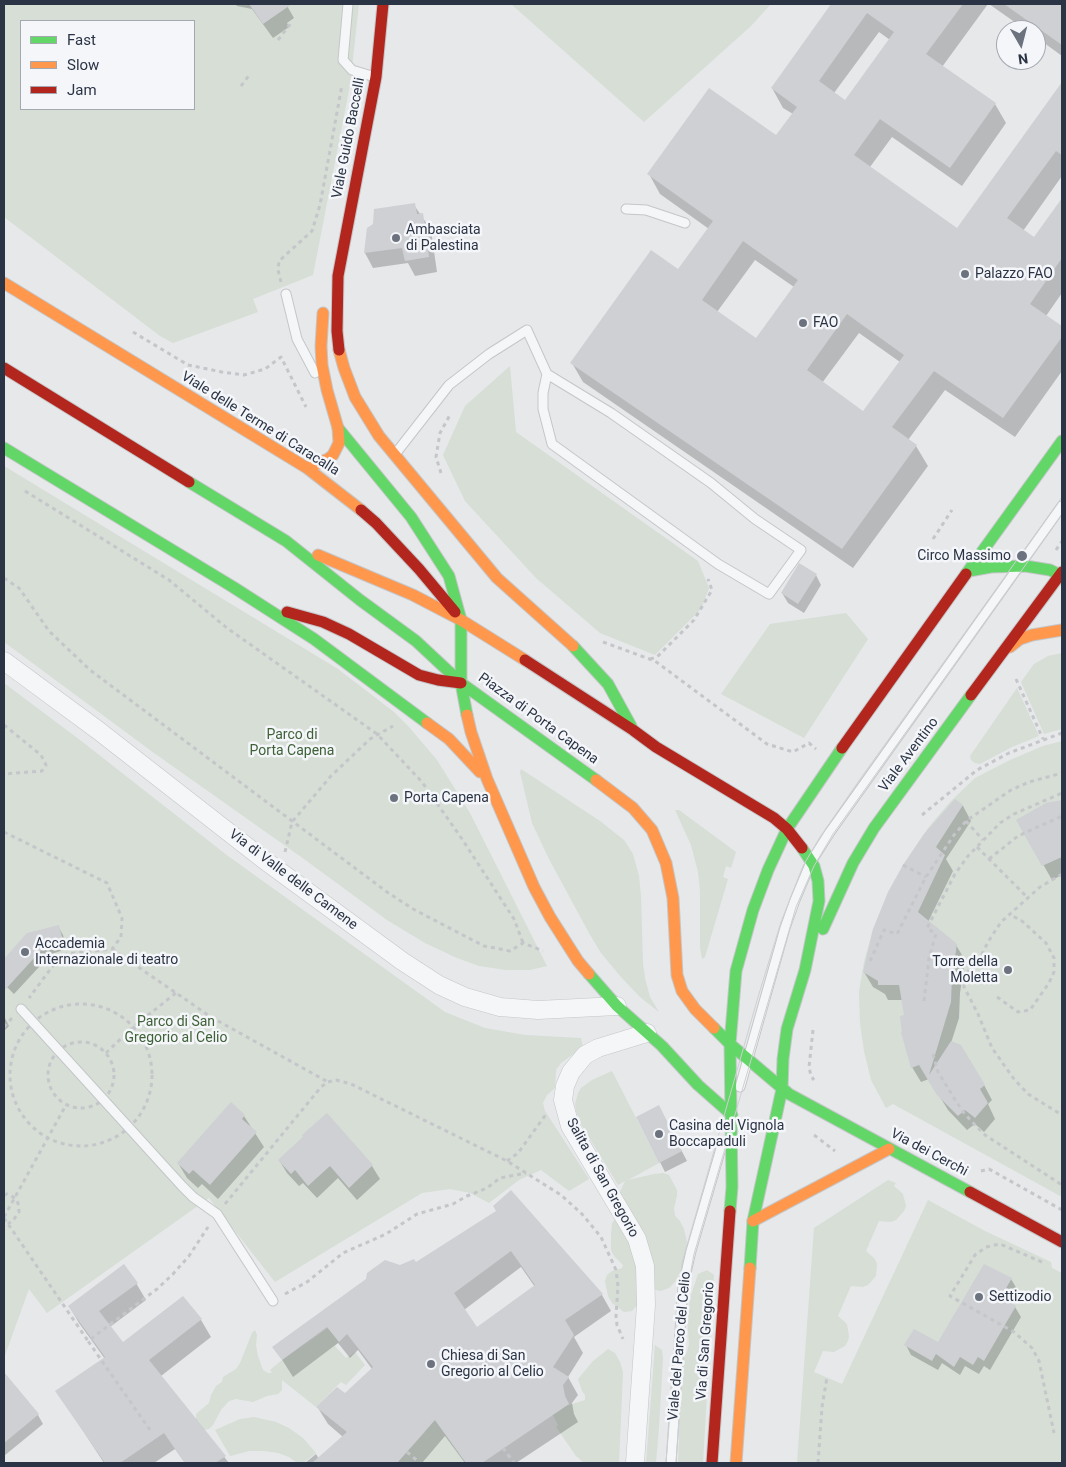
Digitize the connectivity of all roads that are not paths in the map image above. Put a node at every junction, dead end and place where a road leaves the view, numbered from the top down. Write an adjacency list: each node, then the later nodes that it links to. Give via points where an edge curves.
1 (348, 4): 3 (lane, via 343,60 352,70)
2 (383, 4): 3 (main road, Viale Guido Baccelli)
3 (376, 77): 6 (main road, Viale Guido Baccelli)
4 (626, 209): 5 (lane, via 646,210)
5 (685, 223)
6 (338, 276): 11 (main road, via 322,318 321,346); 15 (main road, via 337,331 344,368 355,397)
7 (4, 283): 16 (main road, Viale delle Terme di Caracalla)
8 (286, 294): 11 (lane, via 297,339 307,361)
9 (4, 368): 18 (main road)
10 (546, 374): 10 (lane, via 611,413 801,550 770,594 718,564 552,444 543,409); 15 (lane, via 527,330 449,385)
11 (327, 390): 12 (main road)
12 (338, 428): 16 (main road, via 339,443 333,455); 23 (main road, via 408,512 441,560 454,589)
13 (1062, 441): 20 (main road)
14 (4, 448): 22 (main road)
15 (394, 455): 28 (main road, via 497,578 577,650 608,684)
16 (307, 468): 23 (main road, Viale delle Terme di Caracalla, via 376,523)
17 (1062, 506): 19 (lane, Viale Aventino)
18 (286, 541): 23 (main road, via 413,595); 27 (main road, via 416,641)
19 (1020, 566): 20 (main road); 21 (main road); 31 (lane, Viale Aventino, via 835,824)
20 (969, 571): 30 (main road)
21 (1062, 574): 25 (main road, Viale Aventino)
22 (233, 587): 27 (main road, via 279,610 323,622 349,634 420,675); 29 (main road, via 314,639 449,739)
23 (461, 620): 27 (main road); 28 (main road)
24 (1062, 630): 25 (main road, via 1025,637)
25 (1008, 648): 32 (main road, Viale Aventino, via 870,834)
26 (4, 661): 33 (street, Via di Valle delle Camene, via 271,864 439,985 500,1007 545,1010)
27 (461, 683): 29 (main road, Piazza di Porta Capena, via 471,732); 36 (main road, Piazza di Porta Capena, via 617,796 652,830 666,863 671,887 679,984 690,1003)
28 (633, 730): 30 (main road)
29 (487, 779): 33 (main road, Piazza di Porta Capena, via 554,926 584,969)
30 (787, 829): 31 (main road); 36 (main road, via 768,870 743,946 734,985)
31 (812, 862): 32 (main road, via 818,881 819,901); 37 (lane, via 785,928)
32 (805, 970): 38 (main road, via 787,1028)
33 (617, 1006): 35 (main road, Piazza di Porta Capena)
34 (21, 1009): 43 (lane, via 182,1186 217,1214)
35 (647, 1034): 39 (main road, Piazza di Porta Capena); 44 (street, Salita di San Gregorio, via 585,1055 571,1072 563,1100 570,1126 630,1227 641,1253 646,1283)
36 (730, 1044): 37 (main road, Piazza di Porta Capena); 39 (main road)
37 (747, 1059): 38 (main road, Piazza di Porta Capena); 39 (lane)
38 (782, 1089): 40 (main road, Via dei Cerchi); 41 (main road)
39 (732, 1115): 45 (lane, Viale del Parco del Celio, via 683,1286); 46 (main road, Via di San Gregorio, via 733,1168)
40 (889, 1149): 41 (main road); 42 (main road, Via dei Cerchi)
41 (754, 1221): 47 (main road)
42 (1062, 1242)
43 (273, 1300)
44 (635, 1463)
45 (671, 1463)
46 (712, 1463)
47 (736, 1463)

